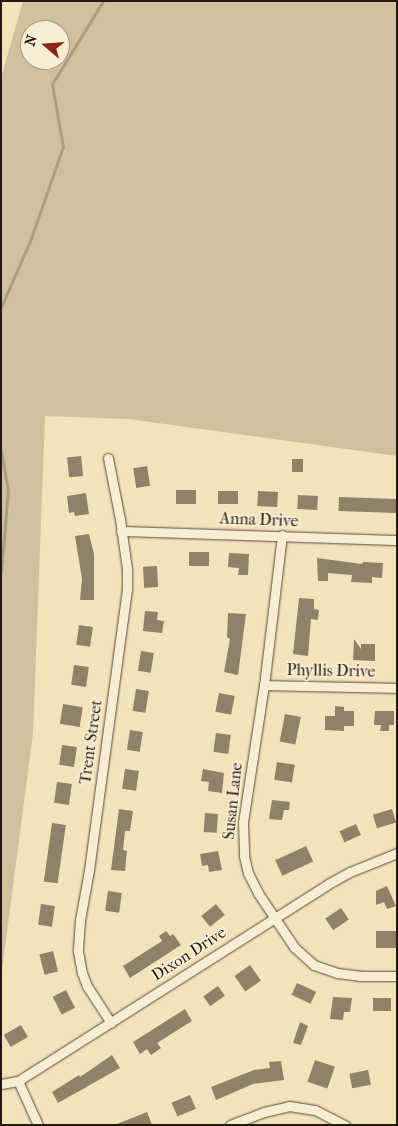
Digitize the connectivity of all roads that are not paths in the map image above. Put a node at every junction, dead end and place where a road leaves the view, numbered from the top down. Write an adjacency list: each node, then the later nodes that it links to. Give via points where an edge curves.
1 (108, 458): 2 (street, Trent Street)
2 (121, 531): 3 (street, Anna Drive); 10 (street, Trent Street, via 127,589 78,951 87,986)
3 (282, 535): 4 (street, Anna Drive); 5 (street, Susan Lane)
4 (397, 540)
5 (264, 685): 6 (street, Phyllis Drive); 8 (street, Susan Lane, via 250,768 243,839 248,873)
6 (397, 688)
7 (397, 854): 8 (street, Dixon Drive, via 350,872)
8 (273, 916): 9 (street, Susan Lane, via 294,947 314,965 337,973); 10 (street, Dixon Drive)
9 (397, 976)
10 (111, 1023): 11 (street, Dixon Drive)
11 (18, 1081): 12 (street, Dixon Drive); 13 (street)
12 (1, 1084)
13 (38, 1125)
14 (230, 1125): 15 (street, via 288,1106 315,1110)
15 (345, 1125)

